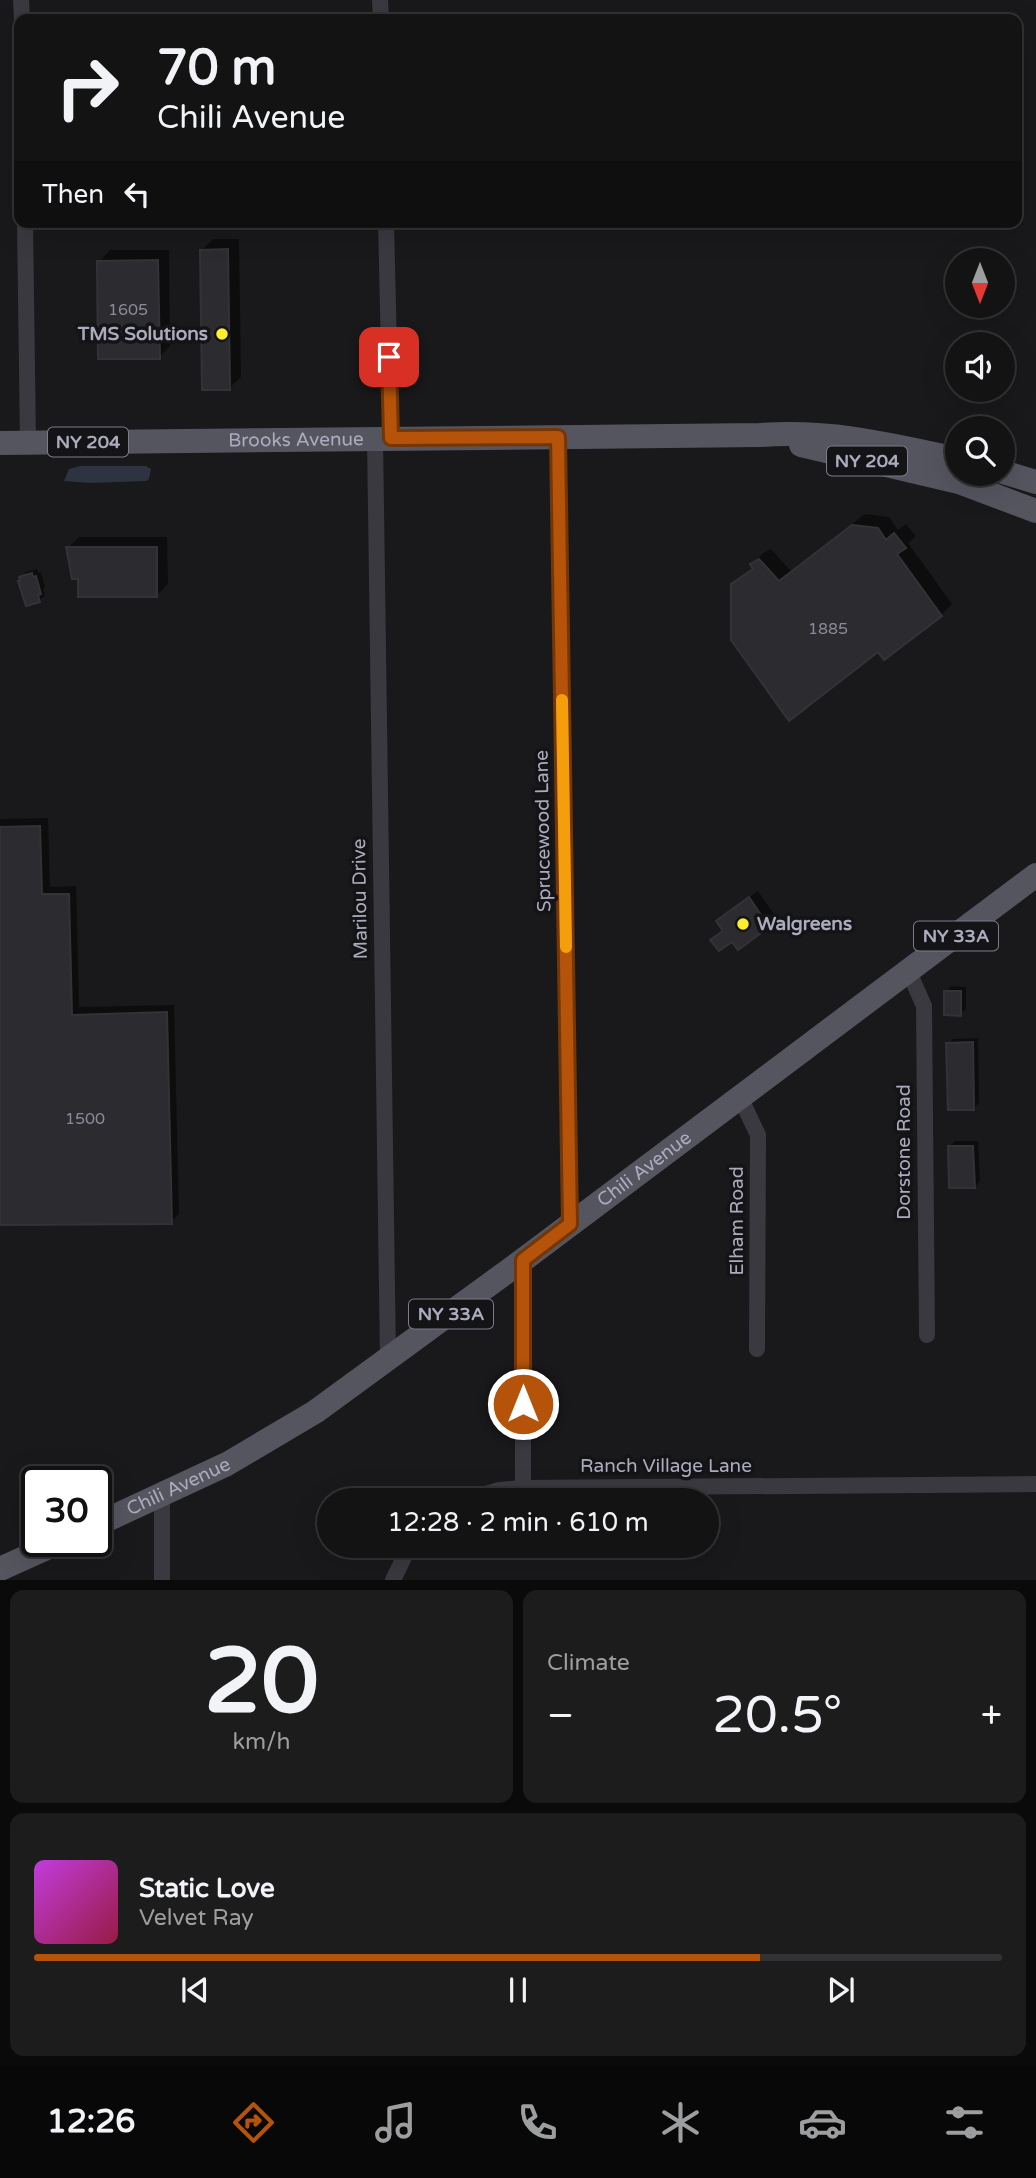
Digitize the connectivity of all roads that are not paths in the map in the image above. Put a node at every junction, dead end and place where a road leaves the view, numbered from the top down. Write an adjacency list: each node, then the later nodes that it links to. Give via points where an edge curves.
1 (25, 228): 7 (street)
2 (386, 228): 5 (street, Marilou Drive)
3 (760, 435): 4 (main road, Brooks Avenue / NY 204); 8 (main road, Brooks Avenue / NY 204, via 798,432 865,439); 11 (main road, Brooks Avenue / NY 204, via 959,482)
4 (558, 437): 5 (main road, Brooks Avenue / NY 204); 15 (street, Sprucewood Lane)
5 (383, 438): 7 (main road, Brooks Avenue / NY 204); 19 (street, Marilou Drive)
6 (0, 443): 7 (main road, Brooks Avenue / NY 204)
7 (28, 443)
8 (945, 456)
9 (1015, 476): 10 (main road)
10 (1036, 482)
11 (1036, 511)
12 (1036, 875): 13 (main road, Chili Avenue / NY 33A)
13 (909, 972): 14 (main road, Chili Avenue / NY 33A); 17 (street, Dorstone Road, via 924,1006)
14 (740, 1097): 15 (main road, Chili Avenue / NY 33A); 18 (street, Elham Road, via 758,1135)
15 (570, 1224): 16 (main road, Chili Avenue / NY 33A)
16 (523, 1260): 19 (main road, Chili Avenue / NY 33A); 21 (street)
17 (927, 1335)
18 (757, 1349)
19 (388, 1360): 22 (main road, Chili Avenue / NY 33A, via 268,1441)
20 (1036, 1484): 21 (street, Ranch Village Lane)
21 (523, 1488)
22 (162, 1494): 23 (main road, Chili Avenue / NY 33A); 27 (street)
23 (112, 1517)
24 (27, 1557): 26 (main road)
25 (404, 1558): 28 (street)
26 (0, 1569)
27 (162, 1580)
28 (393, 1580)

